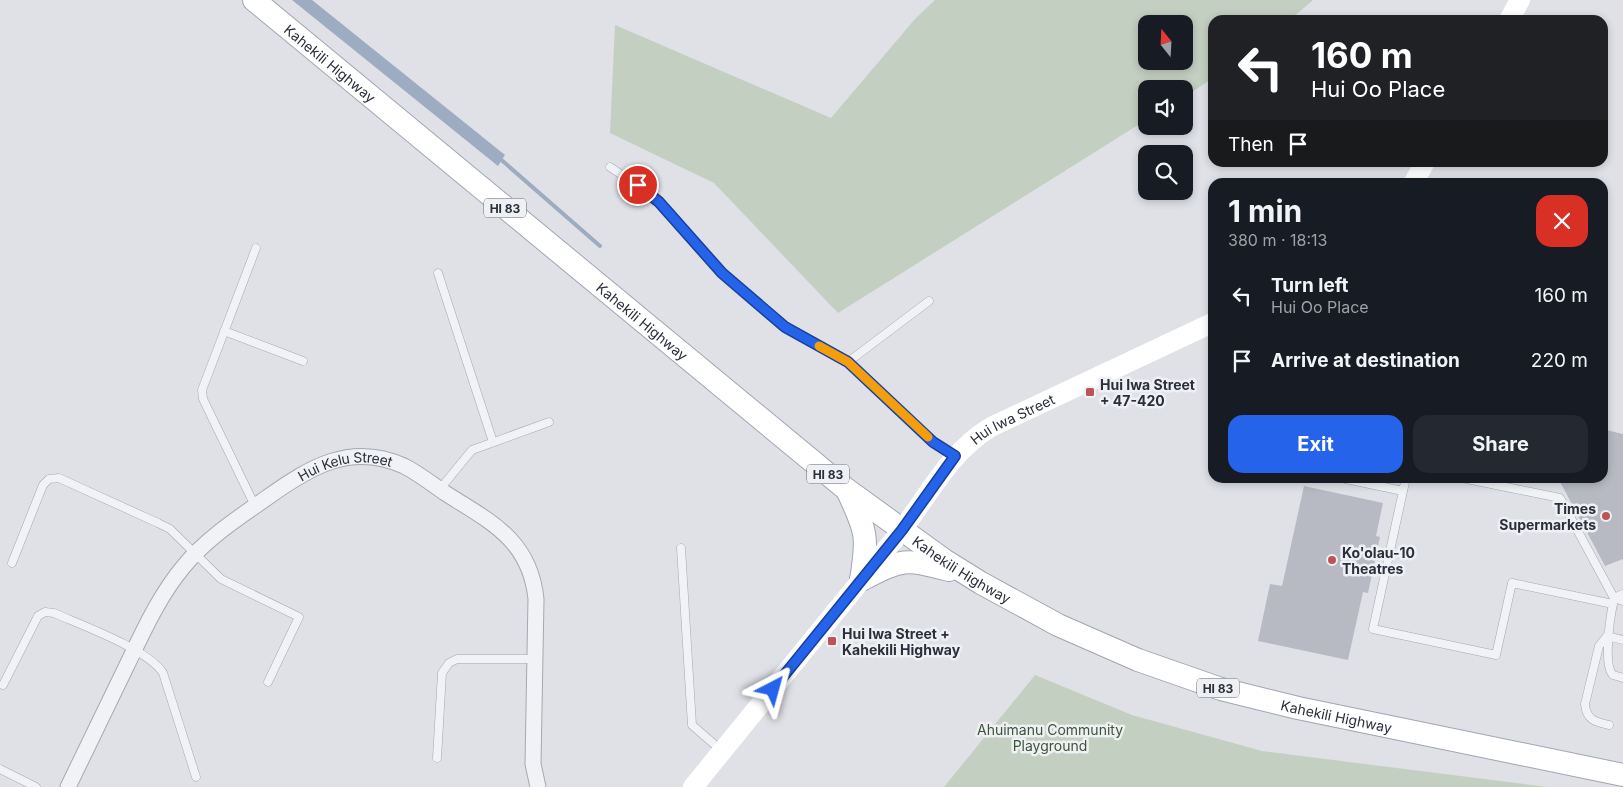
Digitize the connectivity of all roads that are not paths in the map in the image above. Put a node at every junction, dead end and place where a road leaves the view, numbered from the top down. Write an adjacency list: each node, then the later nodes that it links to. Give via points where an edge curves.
1 (254, 0): 20 (main road, Kahekili Highway / HI 83)
2 (1520, 0): 3 (street)
3 (1512, 15)
4 (610, 167): 13 (lane, via 649,193 722,273 785,327)
5 (1422, 167): 6 (street)
6 (1416, 178)
7 (256, 248): 11 (lane)
8 (438, 273): 15 (lane)
9 (930, 301): 13 (lane)
10 (1208, 325): 16 (street, Hui Iwa Street, via 991,427)
11 (224, 331): 12 (lane); 23 (lane, via 202,395)
12 (303, 362)
13 (848, 362): 16 (lane, via 933,442)
14 (549, 422): 15 (lane)
15 (493, 442): 21 (lane, via 469,452)
16 (955, 456): 24 (street, Hui Iwa Street)
17 (1365, 483): 22 (lane)
18 (1405, 483): 22 (lane)
19 (1486, 483): 31 (lane, via 1560,498)
20 (846, 489): 24 (main road, Kahekili Highway / HI 83); 29 (main road, via 865,530 867,542)
21 (440, 490): 23 (street, Hui Kelu Street, via 405,467 381,459 356,457 332,460 312,468); 36 (street, Hui Kelu Street, via 494,524 522,552 534,587)
22 (1403, 491): 31 (lane, via 1373,628 1496,655 1512,582)
23 (255, 506): 26 (street, Hui Kelu Street, via 217,533)
24 (902, 530): 28 (main road, Kahekili Highway / HI 83); 29 (street, Hui Iwa Street)
25 (681, 548): 41 (lane, via 692,725)
26 (195, 554): 27 (lane, via 164,526 56,477 43,485); 35 (street, Hui Kelu Street, via 160,599); 38 (lane, via 221,578 299,616)
27 (12, 563)
28 (967, 574): 29 (main road, via 906,561); 44 (main road, Kahekili Highway / HI 83, via 1019,605 1098,644 1221,689)
29 (861, 580): 41 (street, Hui Iwa Street)
30 (1623, 594): 31 (lane)
31 (1613, 601): 32 (lane); 33 (lane)
32 (1623, 601)
33 (1607, 636): 34 (lane); 37 (lane, via 1610,646 1608,669 1613,675); 40 (lane, via 1599,646 1585,704 1591,719)
34 (1623, 640)
35 (134, 650): 39 (lane, via 54,613 44,612 38,616); 45 (lane, via 152,660 163,673); 47 (street, Hui Kelu Street)
36 (535, 659): 42 (lane, via 457,659 446,666 442,673); 48 (street, Hui Kelu Street, via 533,764)
37 (1623, 678)
38 (268, 682)
39 (3, 685)
40 (1610, 725)
41 (722, 751): 49 (street, Hui Iwa Street)
42 (437, 758)
43 (0, 769): 46 (lane)
44 (1623, 775)
45 (196, 777)
46 (36, 787)
47 (68, 787)
48 (538, 787)
49 (693, 787)

